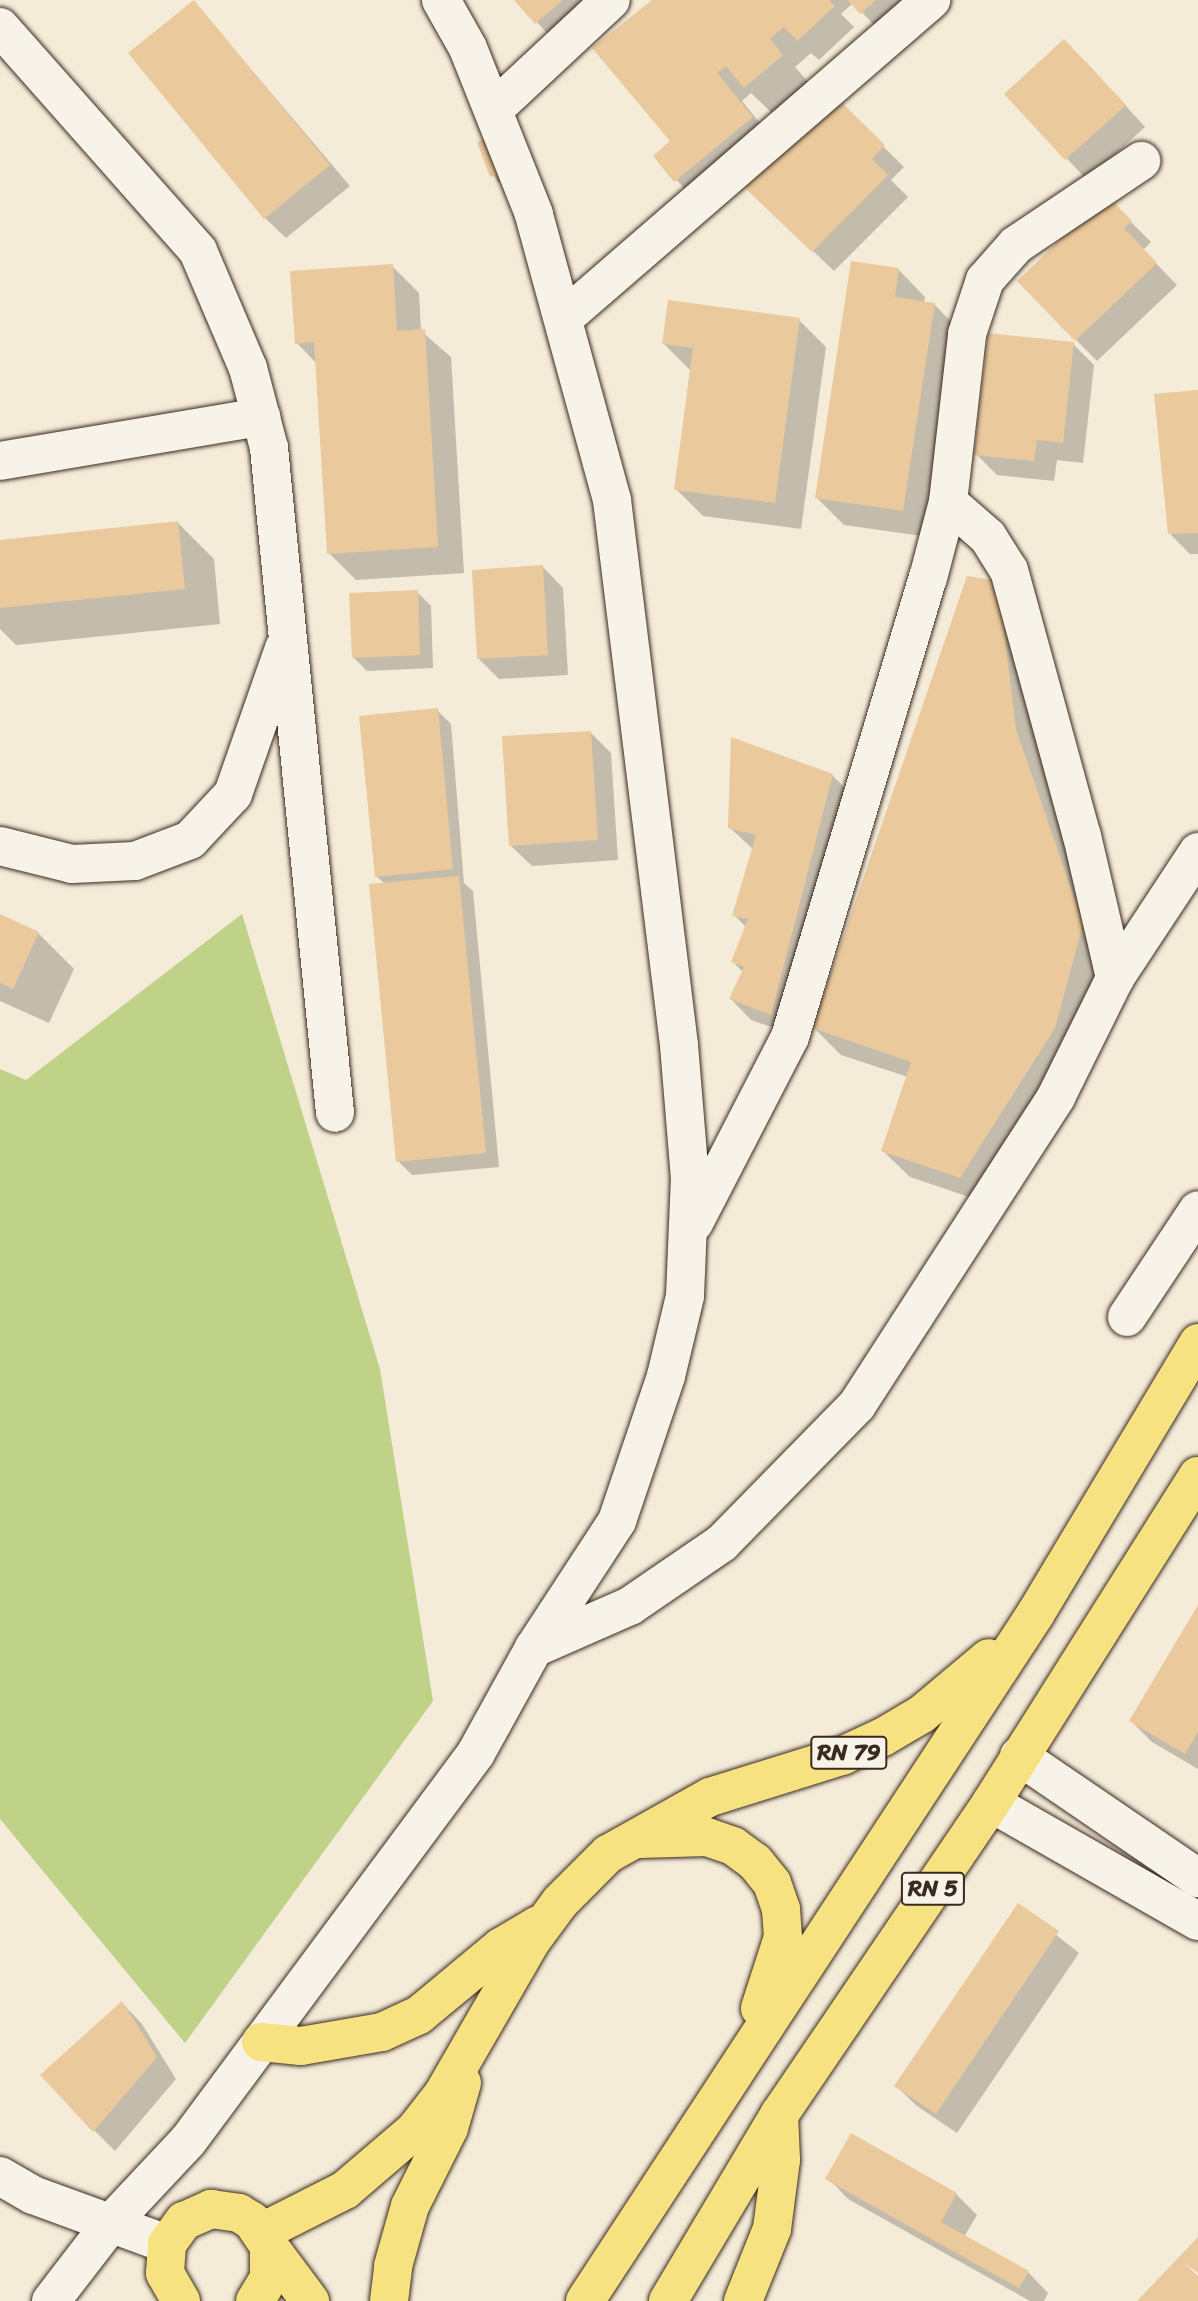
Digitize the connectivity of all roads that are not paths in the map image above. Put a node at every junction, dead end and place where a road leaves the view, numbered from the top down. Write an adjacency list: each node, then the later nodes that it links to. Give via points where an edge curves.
1 (441, 0): 5 (street, via 468,48)
2 (611, 0): 5 (street)
3 (931, 0): 7 (street)
4 (0, 27): 8 (street, via 198,251 222,300)
5 (493, 110): 7 (street, via 534,214)
6 (1141, 161): 10 (street, via 1016,245 985,280 967,334)
7 (564, 318): 17 (street, via 612,500 679,1045)
8 (261, 417): 9 (street); 11 (street, via 269,448)
9 (0, 461)
10 (948, 502): 14 (street, via 988,537 1009,570 1082,836); 17 (street, via 790,1037)
11 (288, 634): 12 (street, via 233,794 190,840 135,861 72,864); 15 (street)
12 (0, 846)
13 (1198, 852): 14 (street)
14 (1115, 978): 22 (street, via 1056,1097 857,1405 722,1544 630,1606)
15 (335, 1113)
16 (1198, 1210): 18 (street)
17 (691, 1228): 22 (street, via 685,1296 666,1376 617,1521)
18 (1127, 1317)
19 (1198, 1343): 21 (highway, RN 5)
20 (1198, 1476): 23 (highway, RN 5)
21 (1036, 1613): 25 (highway, RN 79, via 958,1687 883,1737 842,1756 710,1797); 31 (highway, RN 5)
22 (534, 1648): 29 (street, via 476,1753)
23 (1019, 1756): 24 (highway, RN 5); 26 (street)
24 (991, 1803): 28 (street); 32 (highway, RN 5)
25 (631, 1839): 27 (highway, RN 79, via 584,1877); 31 (highway, via 707,1837 733,1846 755,1862 772,1883 781,1909 783,1937)
26 (1198, 1878)
27 (546, 1921): 29 (highway, via 501,1947 419,2015 382,2032 301,2046); 30 (highway, RN 79)
28 (1198, 1921)
29 (261, 2042): 34 (street, via 188,2141)
30 (466, 2054): 35 (highway, via 415,2130 382,2162); 41 (highway, via 460,2098 401,2236)
31 (740, 2067): 42 (highway, RN 5)
32 (779, 2116): 43 (highway, RN 5); 44 (highway, via 781,2160 772,2229)
33 (0, 2176): 34 (street, via 33,2195)
34 (111, 2223): 36 (street); 37 (street)
35 (266, 2239): 36 (highway, via 239,2213 211,2209 184,2221); 39 (highway, via 269,2278); 40 (highway)
36 (167, 2244): 38 (highway, via 165,2273)
37 (51, 2301)
38 (181, 2301)
39 (255, 2301)
40 (310, 2301)
41 (389, 2301)
42 (586, 2301)
43 (668, 2301)
44 (743, 2301)

